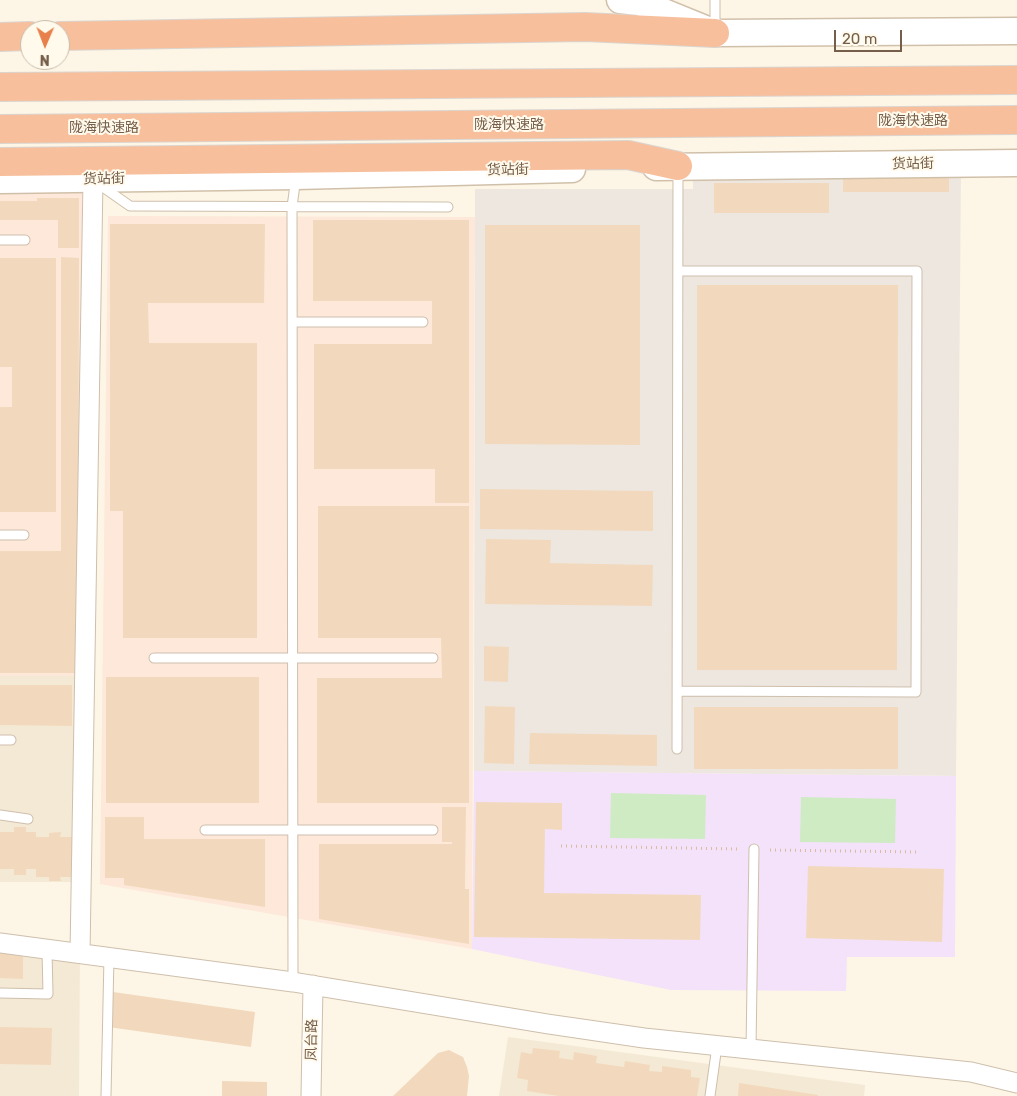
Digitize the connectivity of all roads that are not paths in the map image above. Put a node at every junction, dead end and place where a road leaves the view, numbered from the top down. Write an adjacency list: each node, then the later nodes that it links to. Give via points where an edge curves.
1 (620, 0): 4 (street, via 638,2)
2 (715, 0): 4 (lane)
3 (1017, 31): 4 (street)
4 (715, 33): 6 (highway, via 585,27)
5 (20, 36): 7 (highway)
6 (70, 36)
7 (0, 37)
8 (1017, 80): 9 (highway)
9 (0, 87)
10 (1017, 120): 11 (highway, 陇海快速路)
11 (0, 129)
12 (0, 162): 14 (highway, via 628,155)
13 (1017, 162): 14 (street, 货站街)
14 (678, 166): 15 (street, 货站街); 22 (lane)
15 (296, 176): 17 (street, 货站街); 18 (lane)
16 (0, 180): 17 (street, 货站街)
17 (93, 180): 18 (lane, via 130,206); 42 (street)
18 (292, 207): 19 (lane); 23 (lane)
19 (448, 207)
20 (0, 240): 21 (lane)
21 (25, 240)
22 (678, 271): 30 (lane); 30 (lane, via 917,271 917,418 916,692)
23 (292, 322): 24 (lane); 28 (lane)
24 (423, 322)
25 (0, 535): 26 (lane)
26 (24, 535)
27 (154, 658): 28 (lane)
28 (292, 658): 29 (lane); 37 (lane)
29 (433, 658)
30 (678, 691): 33 (lane)
31 (0, 740): 32 (lane)
32 (11, 740)
33 (677, 749)
34 (0, 815): 35 (lane)
35 (28, 819)
36 (205, 830): 37 (lane)
37 (292, 830): 38 (lane); 44 (lane)
38 (433, 830)
39 (754, 849): 48 (lane)
40 (0, 943): 41 (street)
41 (47, 950): 42 (street); 46 (lane, via 48,994)
42 (80, 953): 43 (street)
43 (109, 957): 44 (street); 50 (lane)
44 (293, 982): 45 (street)
45 (313, 984): 47 (street, via 548,1024); 51 (street, 凤台路)
46 (0, 993)
47 (717, 1046): 48 (street); 52 (lane)
48 (751, 1049): 49 (street, via 972,1072)
49 (1017, 1083)
50 (106, 1096)
51 (310, 1096)
52 (710, 1096)

